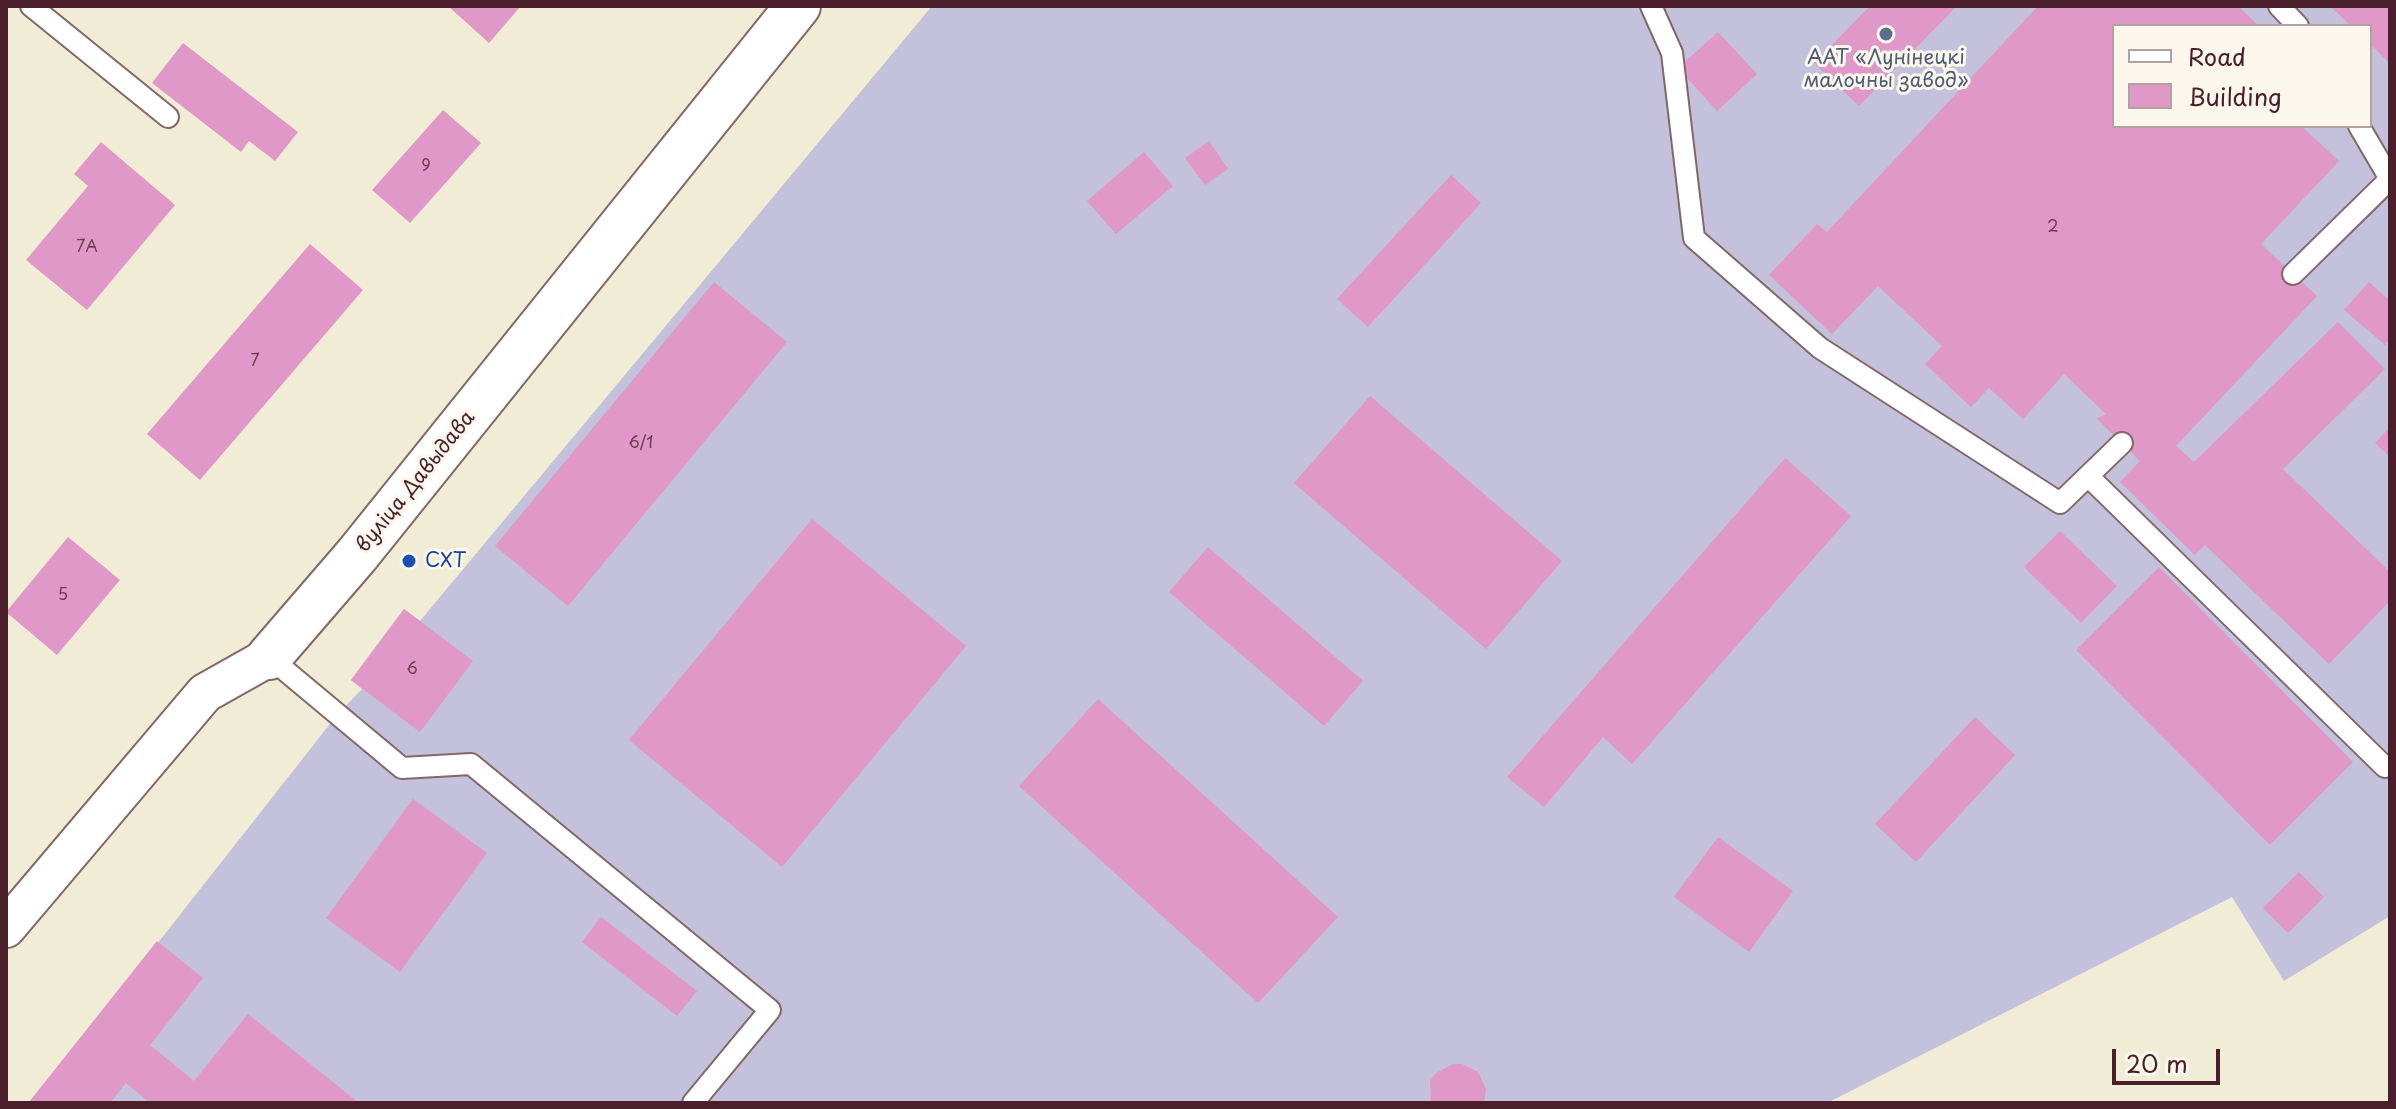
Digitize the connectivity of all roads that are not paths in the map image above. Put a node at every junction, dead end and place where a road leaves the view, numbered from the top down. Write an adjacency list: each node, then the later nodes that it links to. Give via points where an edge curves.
1 (31, 6): 6 (lane)
2 (798, 6): 12 (street, вуліца Давыдава)
3 (1651, 6): 11 (lane, via 1672,53 1694,238 1820,348 2060,503)
4 (2279, 6): 5 (lane)
5 (2296, 24)
6 (168, 117)
7 (2360, 128): 8 (lane, via 2390,179)
8 (2384, 198): 9 (lane)
9 (2293, 274)
10 (2122, 443): 11 (lane)
11 (2088, 476): 13 (lane, via 2385,767)
12 (269, 657): 14 (street, вуліца Давыдава, via 205,693); 15 (lane, via 402,768 471,764 770,1010)
13 (2390, 766)
14 (6, 928)
15 (693, 1103)

